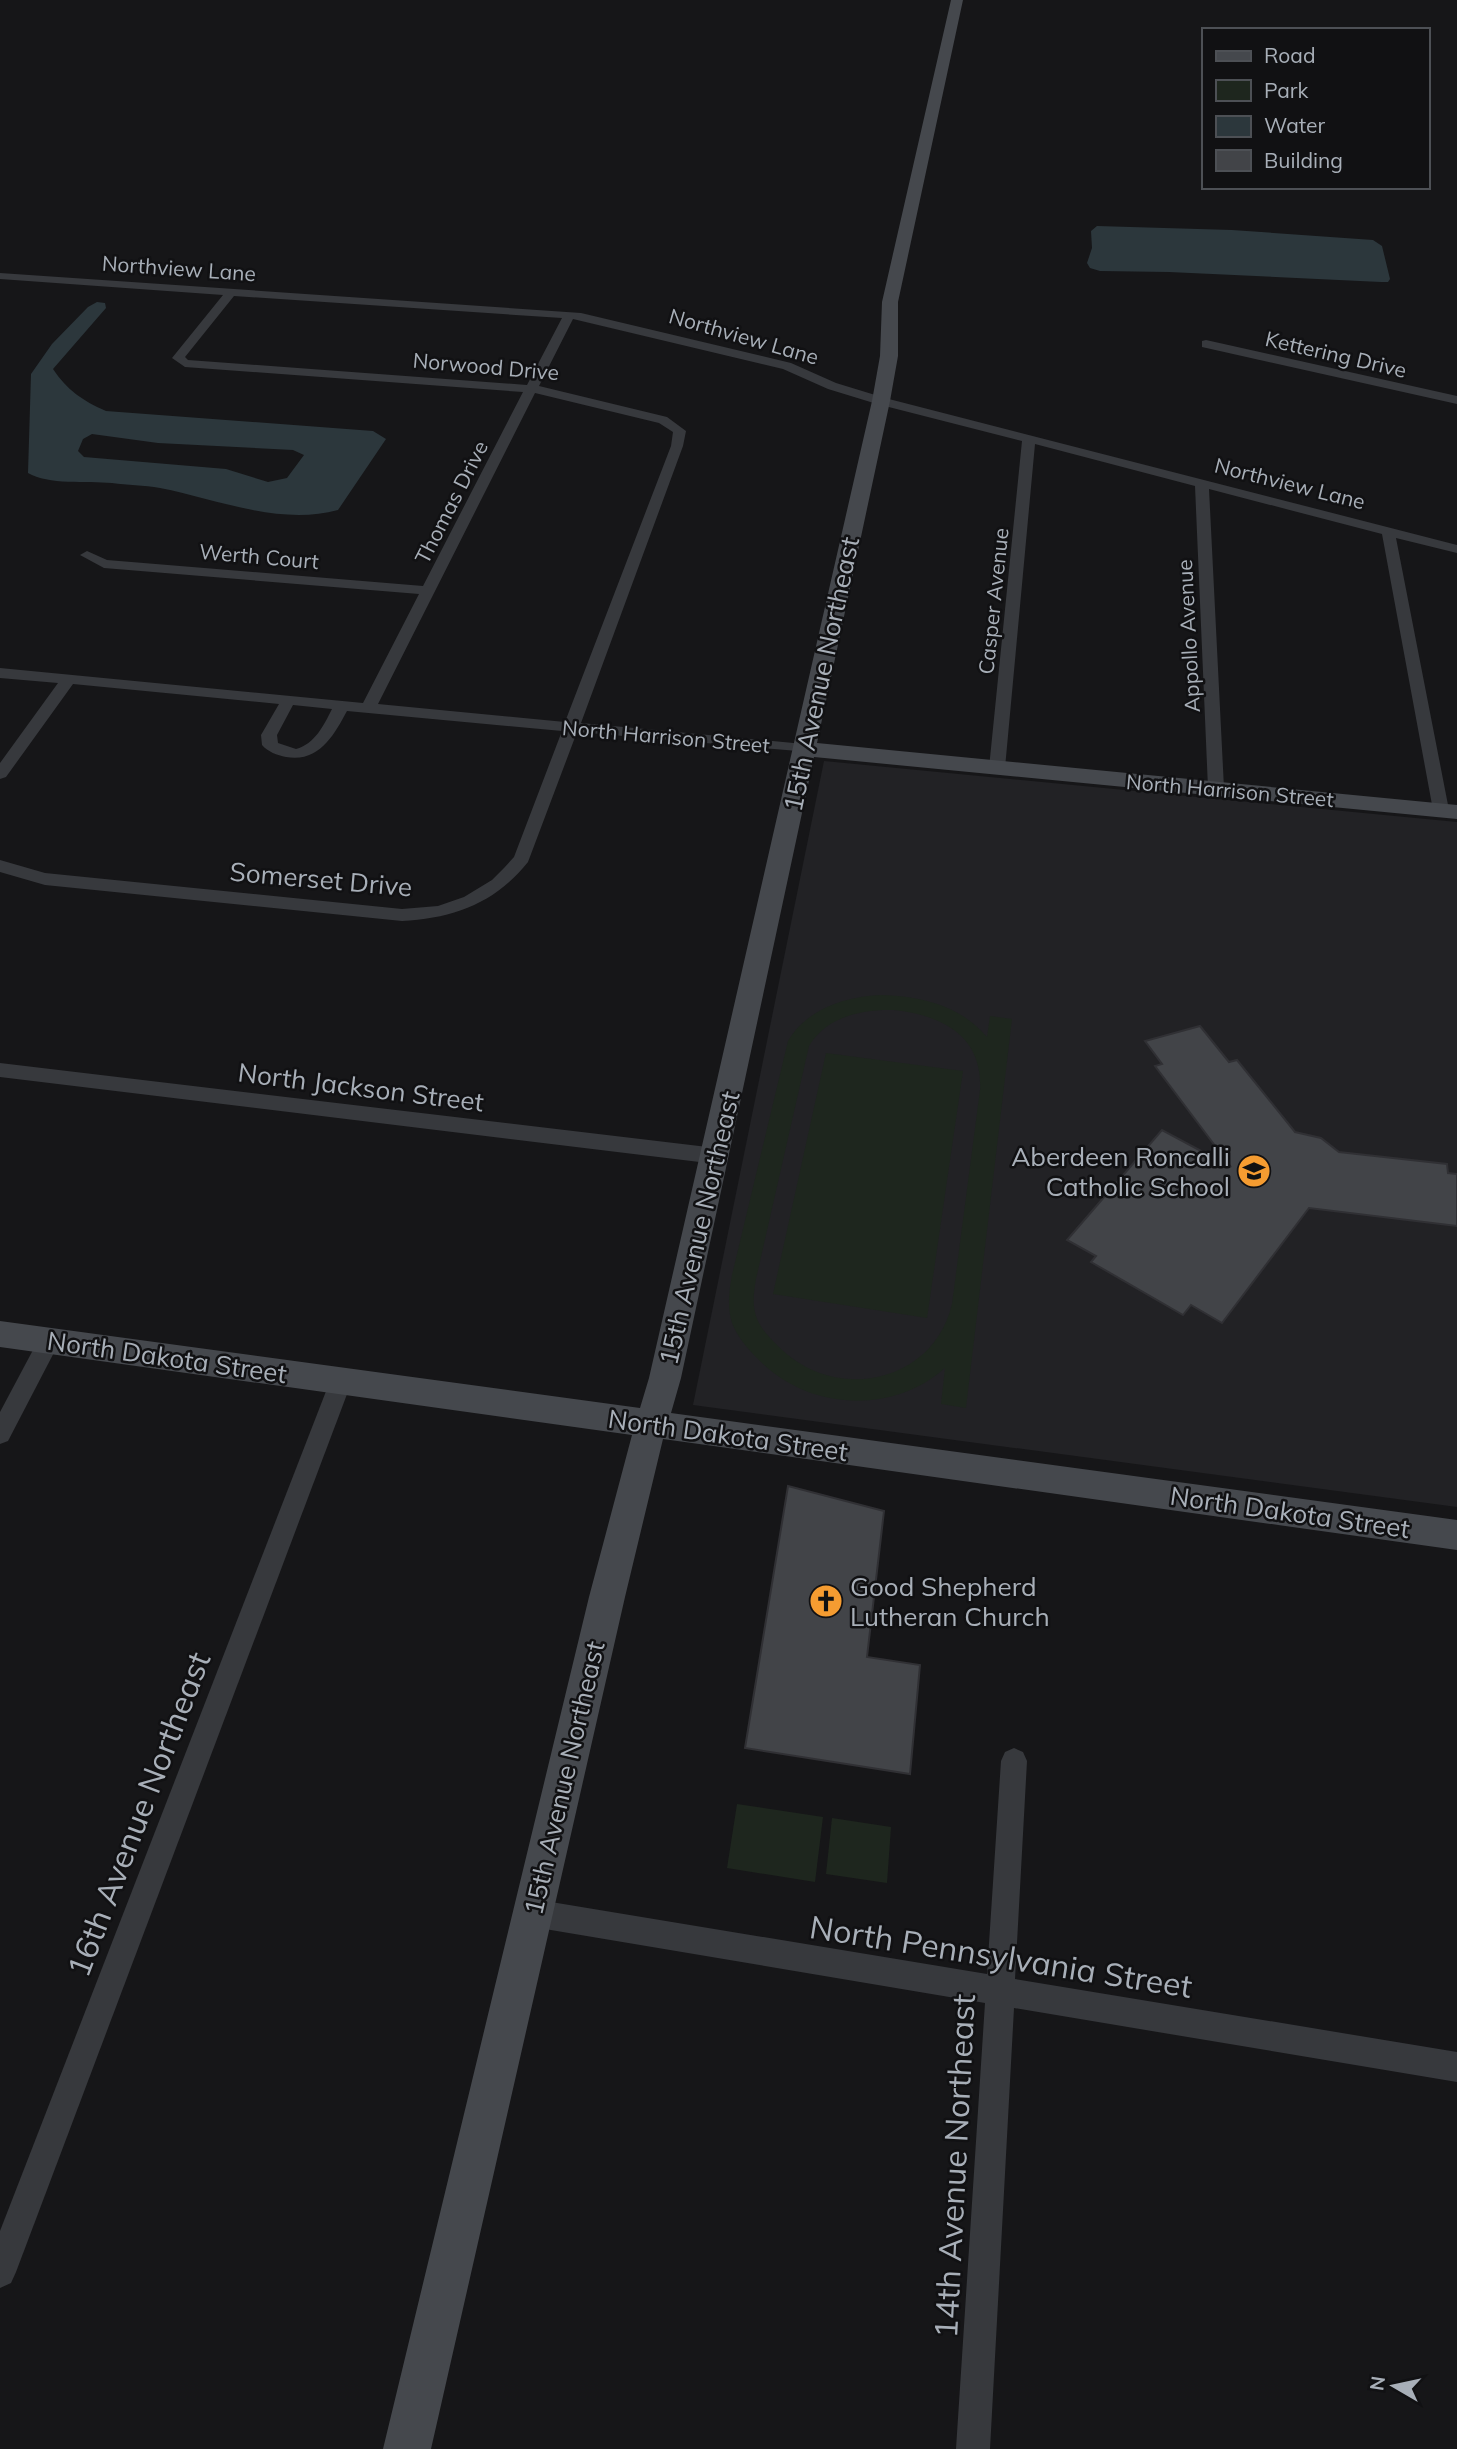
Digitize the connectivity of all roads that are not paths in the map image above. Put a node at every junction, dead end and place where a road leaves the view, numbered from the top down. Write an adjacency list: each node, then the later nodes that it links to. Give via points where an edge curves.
1 (957, 0): 8 (street, 15th Avenue Northeast, via 890,302 889,356)
2 (0, 276): 3 (street, Northview Lane)
3 (231, 292): 4 (street, Northview Lane); 6 (street, Norwood Drive, via 178,358 185,363)
4 (569, 315): 6 (street, Thomas Drive); 8 (street, Northview Lane, via 787,366)
5 (1206, 344): 7 (street, Kettering Drive)
6 (532, 388): 14 (street, Thomas Drive); 20 (street, Norwood Drive, via 663,420 680,431)
7 (1457, 400)
8 (881, 401): 9 (street, Northview Lane); 21 (street, 15th Avenue Northeast)
9 (1030, 439): 10 (street, Northview Lane); 22 (street, Casper Avenue)
10 (1202, 483): 11 (street, Northview Lane); 24 (street, Appollo Avenue)
11 (1388, 530): 12 (street, Northview Lane); 25 (street)
12 (1457, 549)
13 (87, 555): 14 (street, Werth Court, via 104,564)
14 (429, 591): 19 (street, Thomas Drive)
15 (0, 673): 16 (street, North Harrison Street)
16 (69, 679): 17 (street, North Harrison Street); 23 (street)
17 (288, 701): 18 (street, North Harrison Street); 18 (street, via 269,735 270,745 281,751 300,752 318,746)
18 (342, 706): 19 (street, North Harrison Street)
19 (368, 708): 20 (street, North Harrison Street)
20 (572, 727): 21 (street, North Harrison Street); 26 (street, Somerset Drive, via 523,858 509,877 486,894 439,912 402,915 45,878)
21 (804, 749): 22 (street, North Harrison Street); 28 (street, 15th Avenue Northeast)
22 (998, 768): 24 (street, North Harrison Street)
23 (0, 774)
24 (1216, 789): 25 (street, North Harrison Street)
25 (1449, 811)
26 (0, 866)
27 (0, 1070): 28 (street, North Jackson Street)
28 (716, 1156): 32 (street, 15th Avenue Northeast)
29 (0, 1334): 30 (street, North Dakota Street)
30 (49, 1341): 31 (street, North Dakota Street); 33 (street)
31 (341, 1381): 32 (street, North Dakota Street); 39 (street, 16th Avenue Northeast)
32 (651, 1425): 34 (street, North Dakota Street); 36 (street, 15th Avenue Northeast)
33 (0, 1434)
34 (1457, 1535)
35 (1014, 1761): 37 (street, 14th Avenue Northeast)
36 (533, 1913): 37 (street, North Pennsylvania Street); 40 (street, 15th Avenue Northeast)
37 (999, 1991): 38 (street, North Pennsylvania Street); 41 (street, 14th Avenue Northeast)
38 (1457, 2067)
39 (0, 2273)
40 (407, 2449)
41 (973, 2449)

